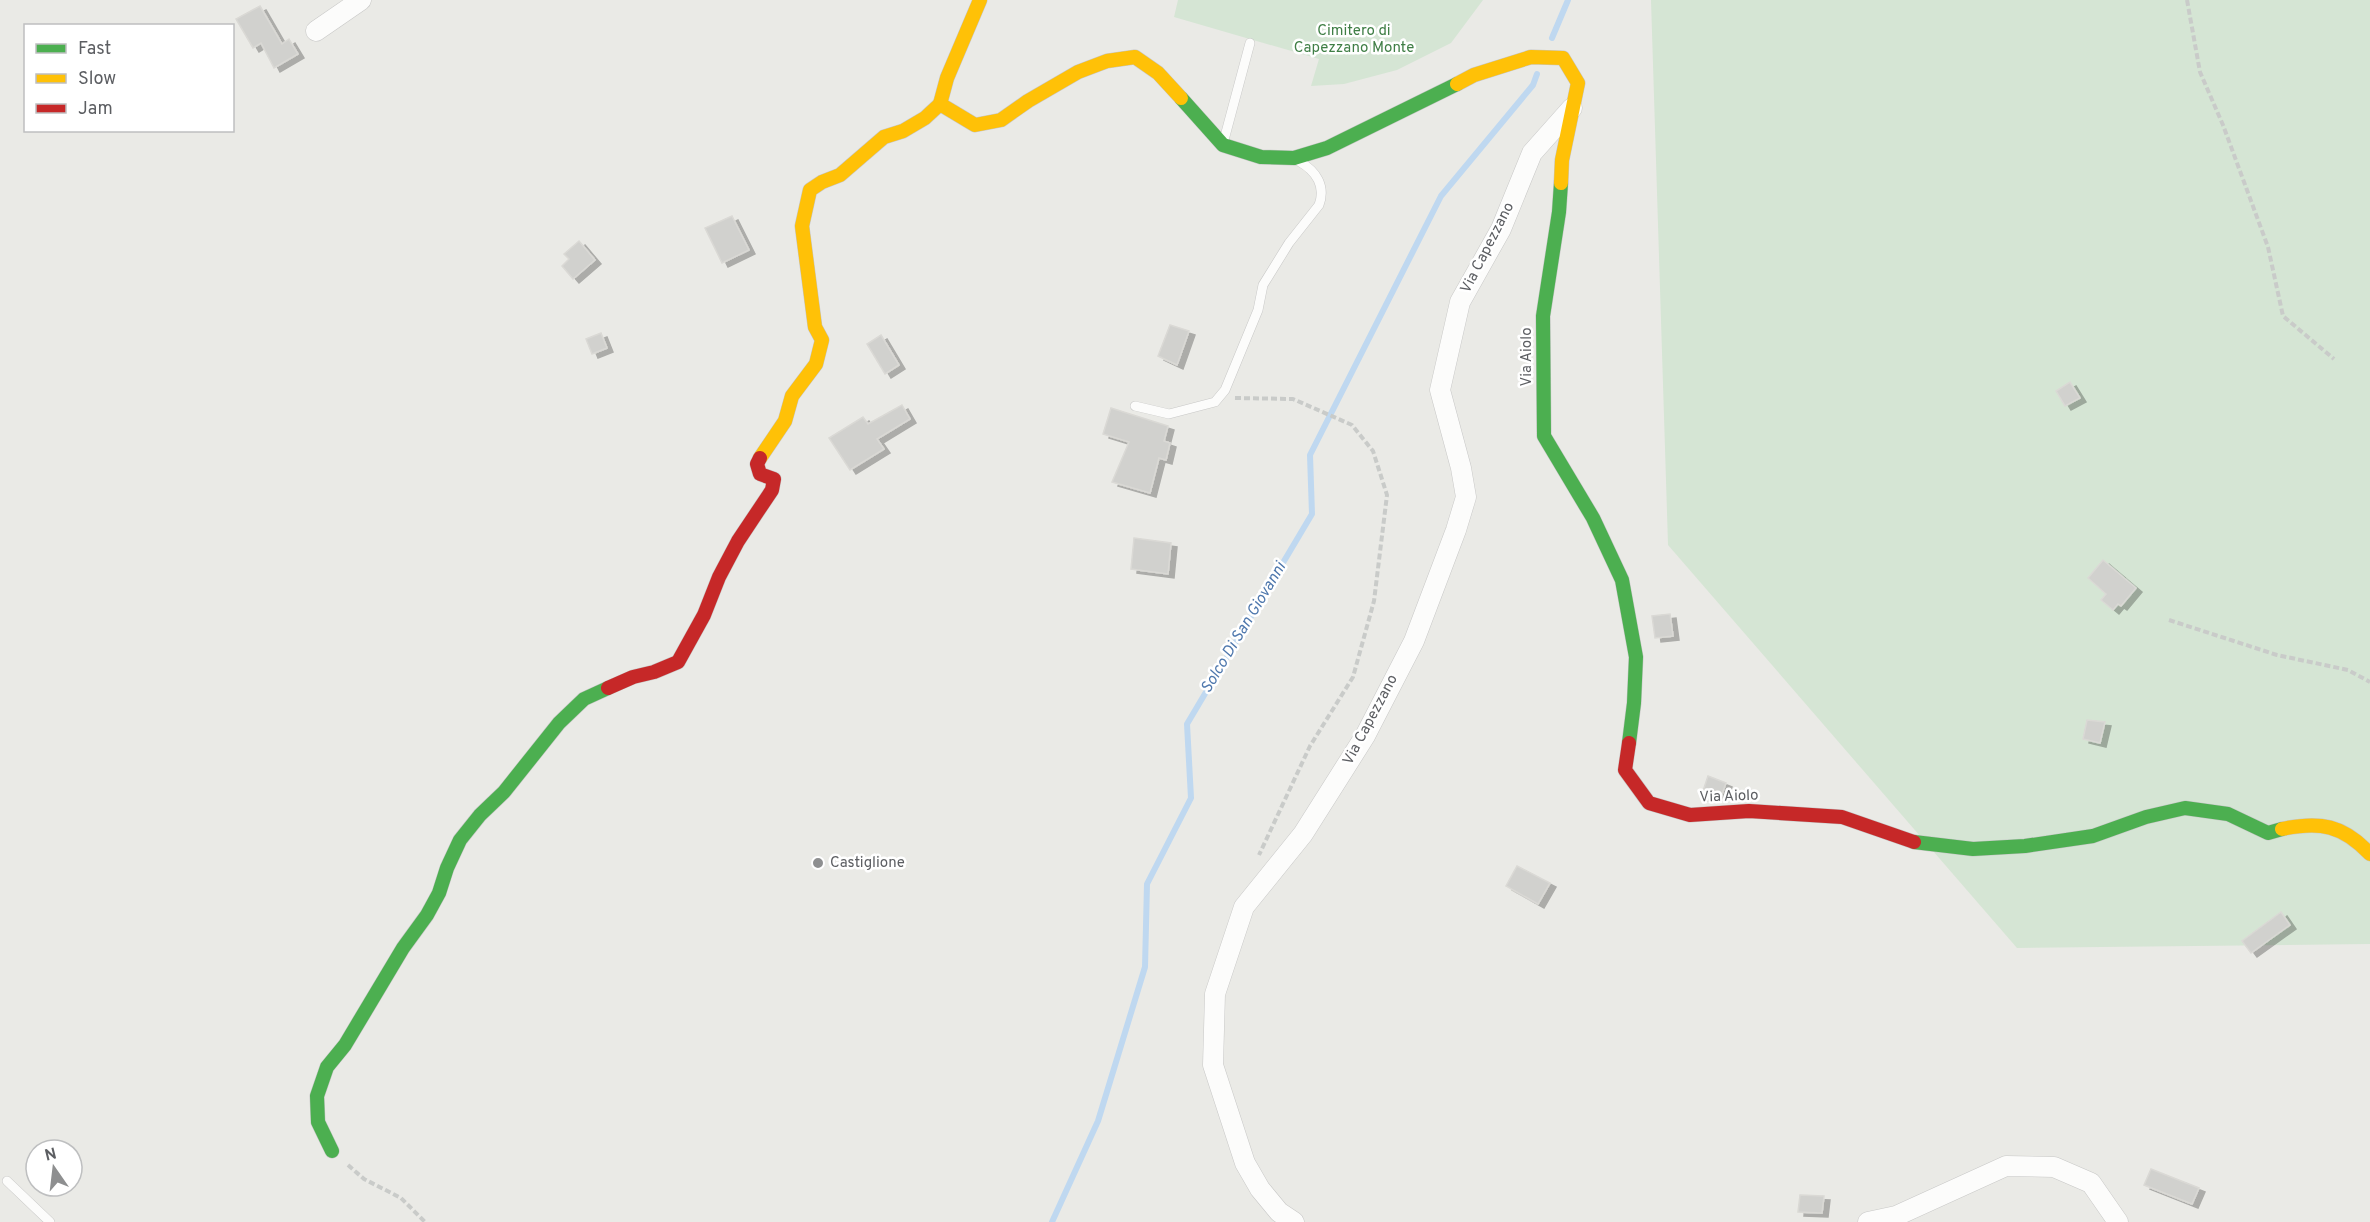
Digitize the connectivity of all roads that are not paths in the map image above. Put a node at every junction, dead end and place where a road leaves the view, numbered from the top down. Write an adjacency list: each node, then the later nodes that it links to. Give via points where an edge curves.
1 (361, 0): 3 (street)
2 (980, 0): 5 (street, via 946,78)
3 (316, 31)
4 (1250, 43): 7 (lane)
5 (940, 104): 7 (street, via 975,125 1001,120 1078,72 1107,61 1135,57 1166,80); 11 (street, via 903,131 884,137 840,175 810,190 802,226 813,318 822,340 816,364 792,396 785,421 757,464 760,474 774,479 772,490 738,541 678,662 584,699 460,840 428,915 327,1067 317,1096 318,1122)
6 (1574, 106): 8 (street, via 1578,84 1563,58 1531,57 1474,75 1327,148); 10 (street, Via Aiolo, via 1562,160 1559,212 1543,316 1544,436 1593,518 1622,580 1636,657 1624,770 1649,803 1690,815 1749,811 1842,817 1910,842 1973,849 2093,836 2185,808 2228,814 2268,833 2297,824 2334,826); 14 (street, Via Capezzano, via 1532,153 1501,229 1460,302 1440,390 1466,497 1414,641 1353,756 1303,834 1244,907 1215,994 1213,1065 1245,1162 1260,1189 1279,1212)
7 (1223, 145): 8 (street, via 1261,157)
8 (1294, 158): 9 (lane, via 1316,174 1319,205 1263,285 1258,310 1225,390 1215,402 1169,414)
9 (1135, 406)
10 (2370, 854)
11 (332, 1152)
12 (7, 1181): 13 (lane)
13 (50, 1222)
14 (1294, 1222)
15 (1868, 1222): 16 (street, via 1896,1216 2006,1166 2054,1167 2091,1182)
16 (2118, 1222)

